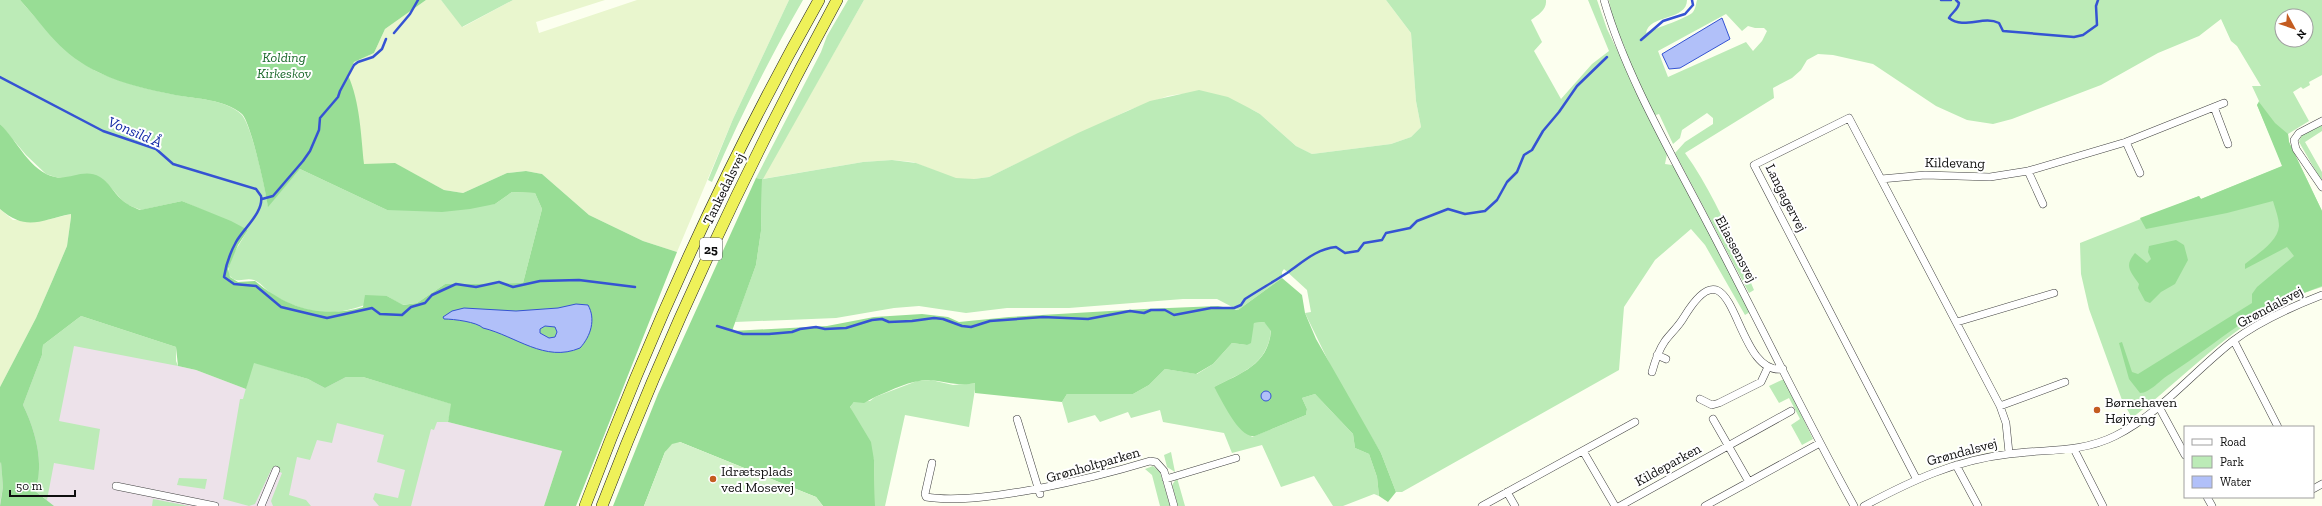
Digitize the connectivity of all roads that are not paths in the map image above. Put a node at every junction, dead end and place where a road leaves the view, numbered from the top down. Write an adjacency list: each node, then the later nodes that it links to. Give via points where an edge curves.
1 (819, 0): 52 (highway, Tankedalsvej / 25, via 749,134 690,256)
2 (837, 0): 53 (highway, Tankedalsvej / 25, via 788,91 693,287)
3 (1604, 0): 21 (street, Eliassensvej, via 1614,33 1637,84)
4 (2224, 103): 5 (street, Kildevang)
5 (2214, 107): 7 (street, Kildevang); 8 (street)
6 (2322, 121): 12 (street, via 2299,133 2294,140 2296,149)
7 (2126, 142): 9 (street, Kildevang); 10 (street)
8 (2228, 144)
9 (2028, 170): 11 (street, Kildevang, via 1990,177 1925,175); 13 (street)
10 (2140, 173)
11 (1881, 179): 16 (street, Langagervej); 42 (street, Langagervej, via 1849,118 1754,165)
12 (2322, 186)
13 (2042, 204)
14 (2054, 293): 16 (street)
15 (2321, 298): 17 (street, Grøndalsvej, via 2266,320)
16 (1957, 322): 25 (street, Langagervej)
17 (2234, 341): 26 (street, Grøndalsvej); 31 (street, Grøndalsvej)
18 (1657, 355): 19 (street); 20 (street, via 1693,302 1702,293 1715,289 1726,298 1743,336); 22 (street)
19 (1666, 359)
20 (1768, 367): 21 (street); 24 (street, via 1761,382 1719,403 1712,404)
21 (1783, 369): 32 (street, Eliassensvej)
22 (1652, 372)
23 (2065, 382): 25 (street)
24 (1700, 399)
25 (2000, 406): 36 (street, Langagervej, via 2006,423)
26 (2159, 407): 35 (street, Grøndalsvej, via 2115,436); 37 (street)
27 (1791, 411): 33 (street, Kildeparken)
28 (1017, 419): 47 (street, Grønholtparken)
29 (1714, 419): 33 (street)
30 (1635, 422): 34 (street)
31 (2277, 426)
32 (1820, 443): 44 (street); 60 (street, Eliassensvej)
33 (1728, 446): 44 (street); 58 (street, Kildeparken)
34 (1583, 450): 46 (street); 57 (street)
35 (2074, 450): 36 (street, Grøndalsvej); 63 (street)
36 (2009, 454): 40 (street, Grøndalsvej)
37 (2184, 454)
38 (1236, 458): 43 (street)
39 (932, 463): 49 (street, via 926,497 962,505)
40 (1956, 465): 42 (street, Grøndalsvej); 62 (street)
41 (276, 470): 51 (street)
42 (1916, 478): 61 (street, Grøndalsvej)
43 (1166, 479): 47 (street, Grønholtparken, via 1162,467 1150,461); 54 (street, Grønholtparken)
44 (1749, 482): 59 (street)
45 (116, 486): 50 (street)
46 (1507, 492): 55 (street); 56 (street)
47 (1040, 494): 48 (street, Grønholtparken)
48 (1000, 503)
49 (986, 504)
50 (215, 506)
51 (262, 506)
52 (585, 506)
53 (602, 506)
54 (1174, 506)
55 (1482, 506)
56 (1515, 506)
57 (1615, 506)
58 (1620, 506)
59 (1705, 506)
60 (1854, 506)
61 (1864, 506)
62 (1978, 506)
63 (2103, 506)

